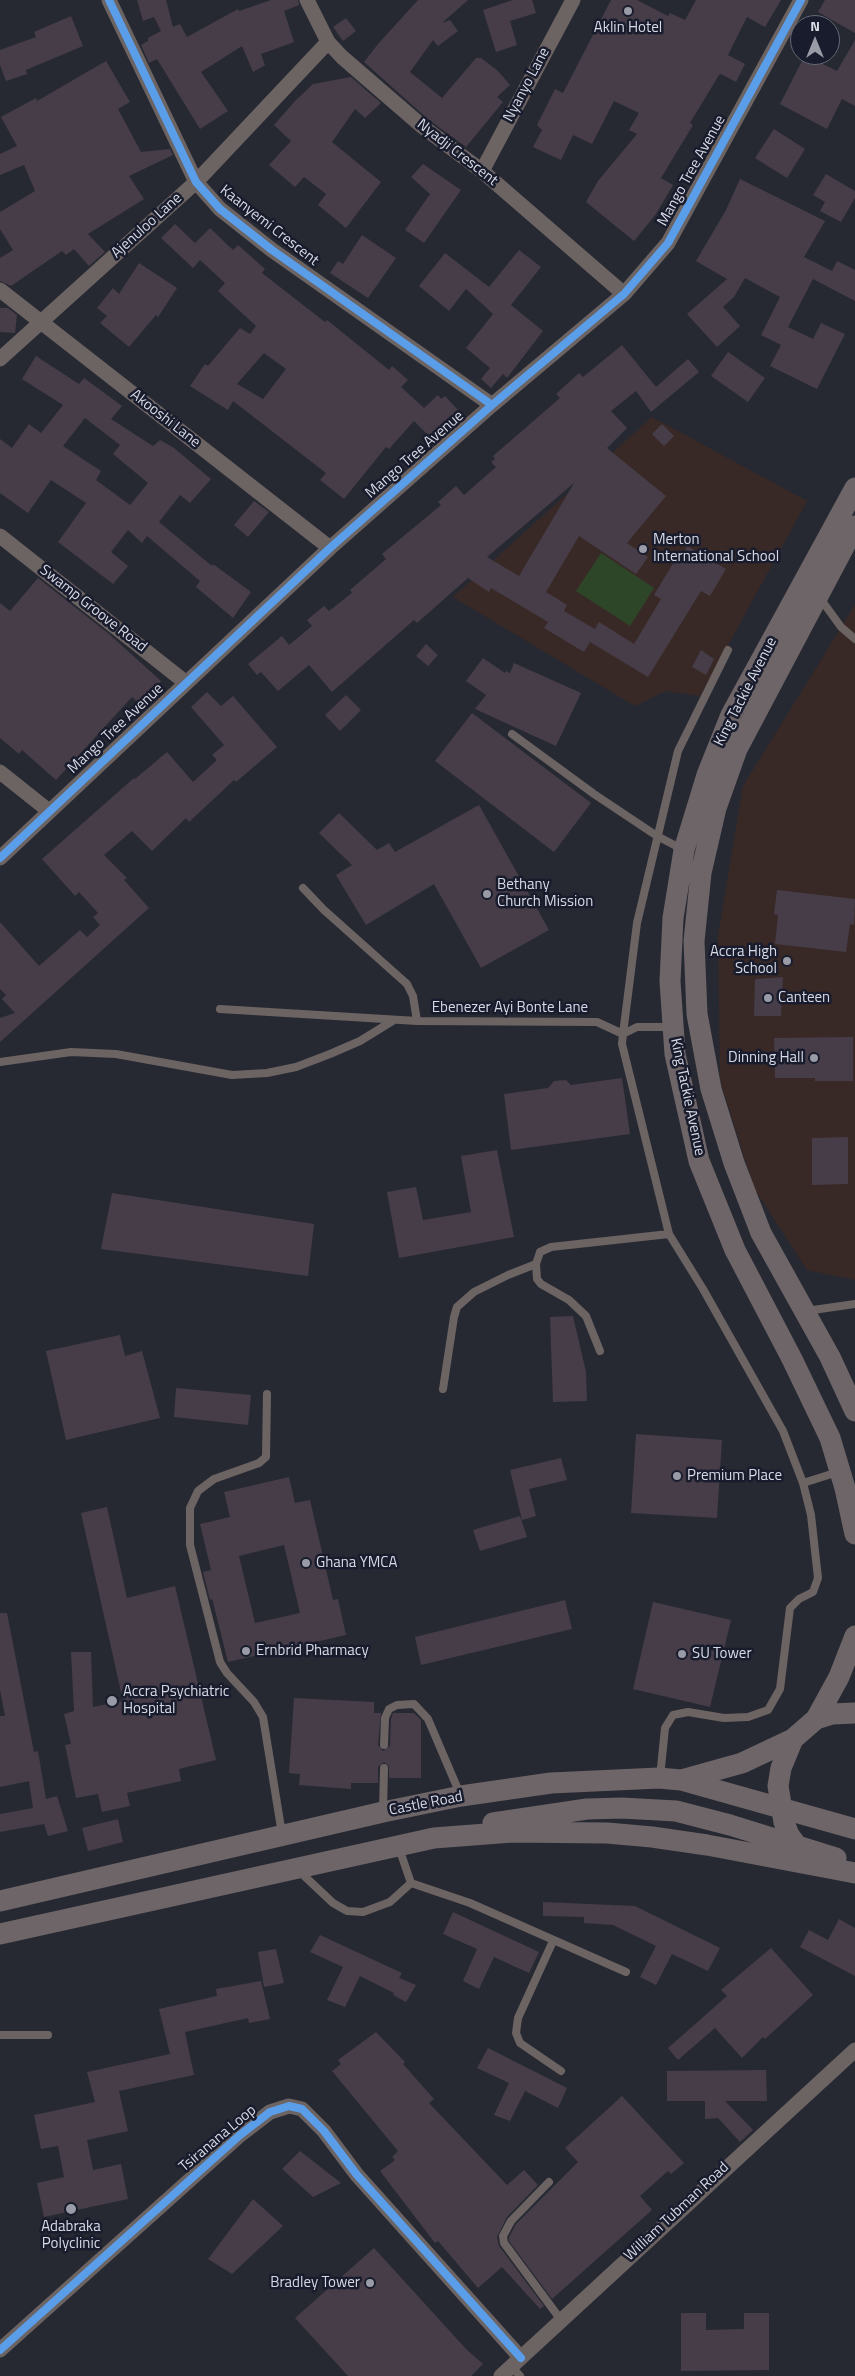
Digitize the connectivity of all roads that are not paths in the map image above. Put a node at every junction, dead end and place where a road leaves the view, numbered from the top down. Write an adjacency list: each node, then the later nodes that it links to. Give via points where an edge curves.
1 (109, 0): 7 (street, Kaanyemi Crescent)
2 (307, 0): 5 (street, Nyadji Crescent)
3 (801, 0): 9 (street, Mango Tree Avenue, via 668,243)
4 (569, 2): 6 (street, Nyanyo Lane)
5 (328, 42): 6 (street, Nyadji Crescent, via 368,81); 7 (street, Ajenuloo Lane)
6 (482, 171): 9 (street, Nyadji Crescent)
7 (196, 182): 10 (street, Ajenuloo Lane); 12 (street, Kaanyemi Crescent, via 220,209 272,250)
8 (0, 290): 10 (street, Akooshi Lane)
9 (624, 294): 12 (street, Mango Tree Avenue)
10 (42, 321): 11 (street, Ajenuloo Lane); 16 (street, Akooshi Lane)
11 (0, 359)
12 (492, 405): 16 (street, Mango Tree Avenue)
13 (855, 488): 25 (main road, King Tackie Avenue, via 731,715 707,775)
14 (855, 526): 17 (main road, King Tackie Avenue)
15 (0, 536): 20 (street, Swamp Groove Road)
16 (330, 548): 20 (street, Mango Tree Avenue)
17 (818, 594): 18 (lane, via 841,627); 37 (main road, King Tackie Avenue, via 737,749 716,808 701,873 694,941 697,1014 711,1089 734,1163 761,1233)
18 (855, 639)
19 (728, 650): 24 (lane, via 678,751)
20 (185, 682): 23 (street, Mango Tree Avenue)
21 (512, 734): 24 (lane)
22 (0, 772): 23 (street)
23 (49, 811): 26 (street, Mango Tree Avenue)
24 (657, 836): 25 (lane); 32 (lane, via 637,924)
25 (684, 850): 31 (main road, King Tackie Avenue, via 673,918 670,981)
26 (0, 858)
27 (303, 888): 30 (lane, via 407,984)
28 (220, 1009): 29 (lane, Ebenezer Ayi Bonte Lane)
29 (394, 1020): 30 (lane, Ebenezer Ayi Bonte Lane); 33 (lane, via 360,1041 330,1054 267,1073 232,1074 116,1054 71,1052)
30 (418, 1021): 32 (lane, Ebenezer Ayi Bonte Lane, via 597,1022)
31 (673, 1026): 32 (lane, via 637,1027); 42 (main road, King Tackie Avenue, via 675,1054 700,1161 735,1250 830,1438)
32 (623, 1034): 34 (lane, via 622,1044)
33 (0, 1062)
34 (669, 1234): 35 (lane, via 551,1247 540,1252); 43 (lane, via 783,1431)
35 (536, 1264): 38 (lane, via 537,1279 541,1284 569,1300 586,1316); 39 (lane, via 474,1292 457,1307)
36 (855, 1304): 37 (lane)
37 (804, 1311): 41 (main road, King Tackie Avenue, via 830,1356)
38 (600, 1351)
39 (443, 1389)
40 (267, 1394): 57 (lane, via 266,1457 259,1463 214,1479 198,1491 190,1508 190,1545 220,1662 263,1717)
41 (855, 1411)
42 (840, 1472): 43 (lane); 44 (main road, King Tackie Avenue)
43 (803, 1482): 51 (lane, via 811,1515 818,1578 813,1592 790,1608 780,1689 768,1710 748,1717 724,1718 688,1712 673,1715 665,1728)
44 (855, 1534)
45 (855, 1636): 47 (main road, via 839,1677)
46 (855, 1713): 47 (main road, via 832,1714)
47 (816, 1719): 48 (main road)
48 (793, 1739): 52 (main road, via 742,1762); 54 (main road, via 781,1768 778,1786)
49 (384, 1745): 53 (lane, via 385,1718 389,1709 414,1704 428,1719)
50 (384, 1768): 55 (lane)
51 (659, 1778): 52 (main road, Castle Road); 53 (main road, Castle Road, via 551,1783)
52 (681, 1780): 54 (main road, Castle Road)
53 (461, 1796): 55 (main road, Castle Road)
54 (780, 1808): 56 (main road, Castle Road); 60 (main road, via 788,1835)
55 (383, 1812): 57 (main road, Castle Road)
56 (855, 1829)
57 (282, 1836): 65 (main road, Castle Road)
58 (434, 1838): 59 (main road); 60 (main road, via 526,1816 622,1808 696,1815); 63 (main road, via 512,1832 607,1833 708,1845)
59 (398, 1846): 62 (main road); 64 (lane)
60 (796, 1846): 61 (main road)
61 (850, 1858)
62 (295, 1868): 64 (lane, via 333,1903 347,1911 363,1912 390,1902); 66 (main road)
63 (855, 1873)
64 (411, 1883): 67 (lane, via 470,1903)
65 (0, 1901)
66 (0, 1934)
67 (553, 1941): 68 (lane); 72 (lane, via 518,2018 516,2032 520,2043)
68 (626, 1972)
69 (0, 2035): 70 (lane)
70 (48, 2036)
71 (855, 2050): 74 (street, William Tubman Road)
72 (560, 2071)
73 (549, 2182): 74 (lane, via 511,2221 503,2236 504,2243)
74 (561, 2320): 76 (street, William Tubman Road)
75 (0, 2350): 76 (street, Tsiranana Loop, via 240,2135 270,2112 289,2106 302,2109 324,2131)
76 (513, 2369)

